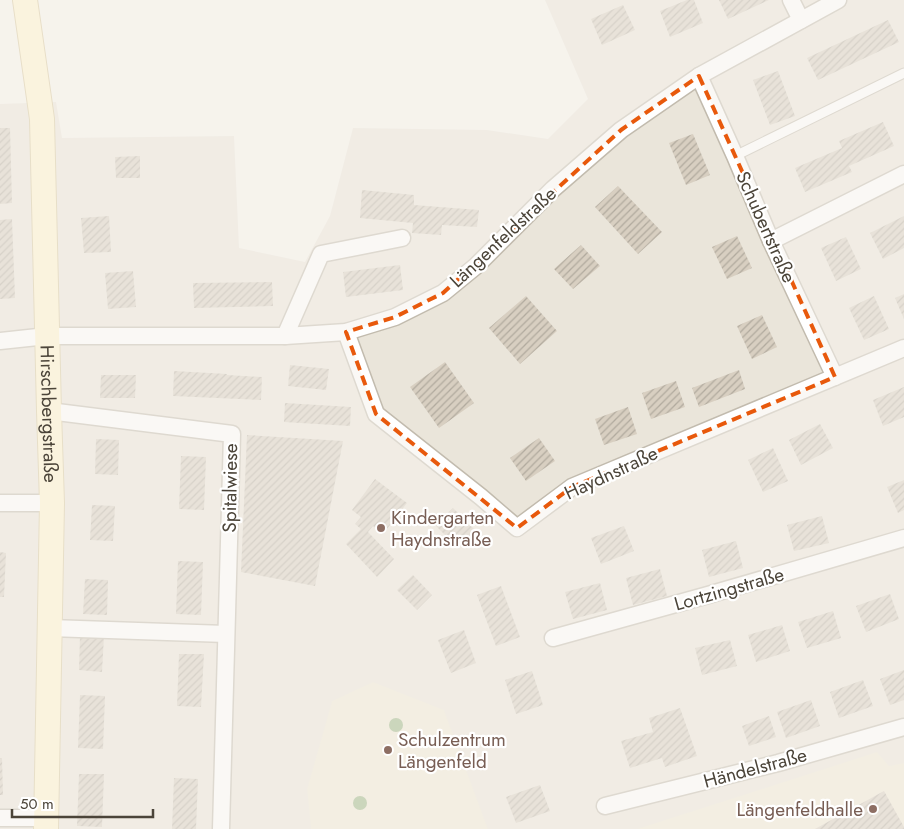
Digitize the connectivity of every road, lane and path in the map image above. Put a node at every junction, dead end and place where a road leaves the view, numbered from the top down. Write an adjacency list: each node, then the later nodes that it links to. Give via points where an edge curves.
1 (24, 0): 12 (street, Hirschbergstraße, via 42,119)
2 (791, 0): 4 (street)
3 (838, 0): 4 (street, Längenfeldstraße)
4 (801, 20): 6 (street, Längenfeldstraße)
5 (904, 74): 7 (lane)
6 (698, 76): 7 (street, Schubertstraße); 11 (street, Längenfeldstraße, via 621,130 443,293 395,317)
7 (735, 156): 10 (street, Schubertstraße)
8 (904, 174): 10 (street)
9 (402, 238): 13 (street, via 322,254)
10 (771, 241): 16 (street, Schubertstraße)
11 (346, 332): 13 (street, Längenfeldstraße); 16 (street, Haydnstraße, via 376,414 517,528 572,487)
12 (47, 336): 13 (street, Längenfeldstraße); 14 (street, Längenfeldstraße); 17 (street, Hirschbergstraße)
13 (285, 336)
14 (0, 341)
15 (904, 348): 16 (street, Haydnstraße)
16 (835, 377)
17 (49, 411): 19 (street, Hirschbergstraße); 22 (street, Spitalwiese, via 232,434)
18 (0, 503): 19 (street)
19 (52, 503): 21 (street, Hirschbergstraße)
20 (904, 538): 23 (street, Lortzingstraße)
21 (50, 628): 22 (street); 27 (street, Hirschbergstraße)
22 (226, 634): 28 (street, Spitalwiese)
23 (553, 638)
24 (904, 728): 25 (street, Händelstraße)
25 (605, 806)
26 (0, 818): 27 (street)
27 (46, 824)
28 (221, 829)

